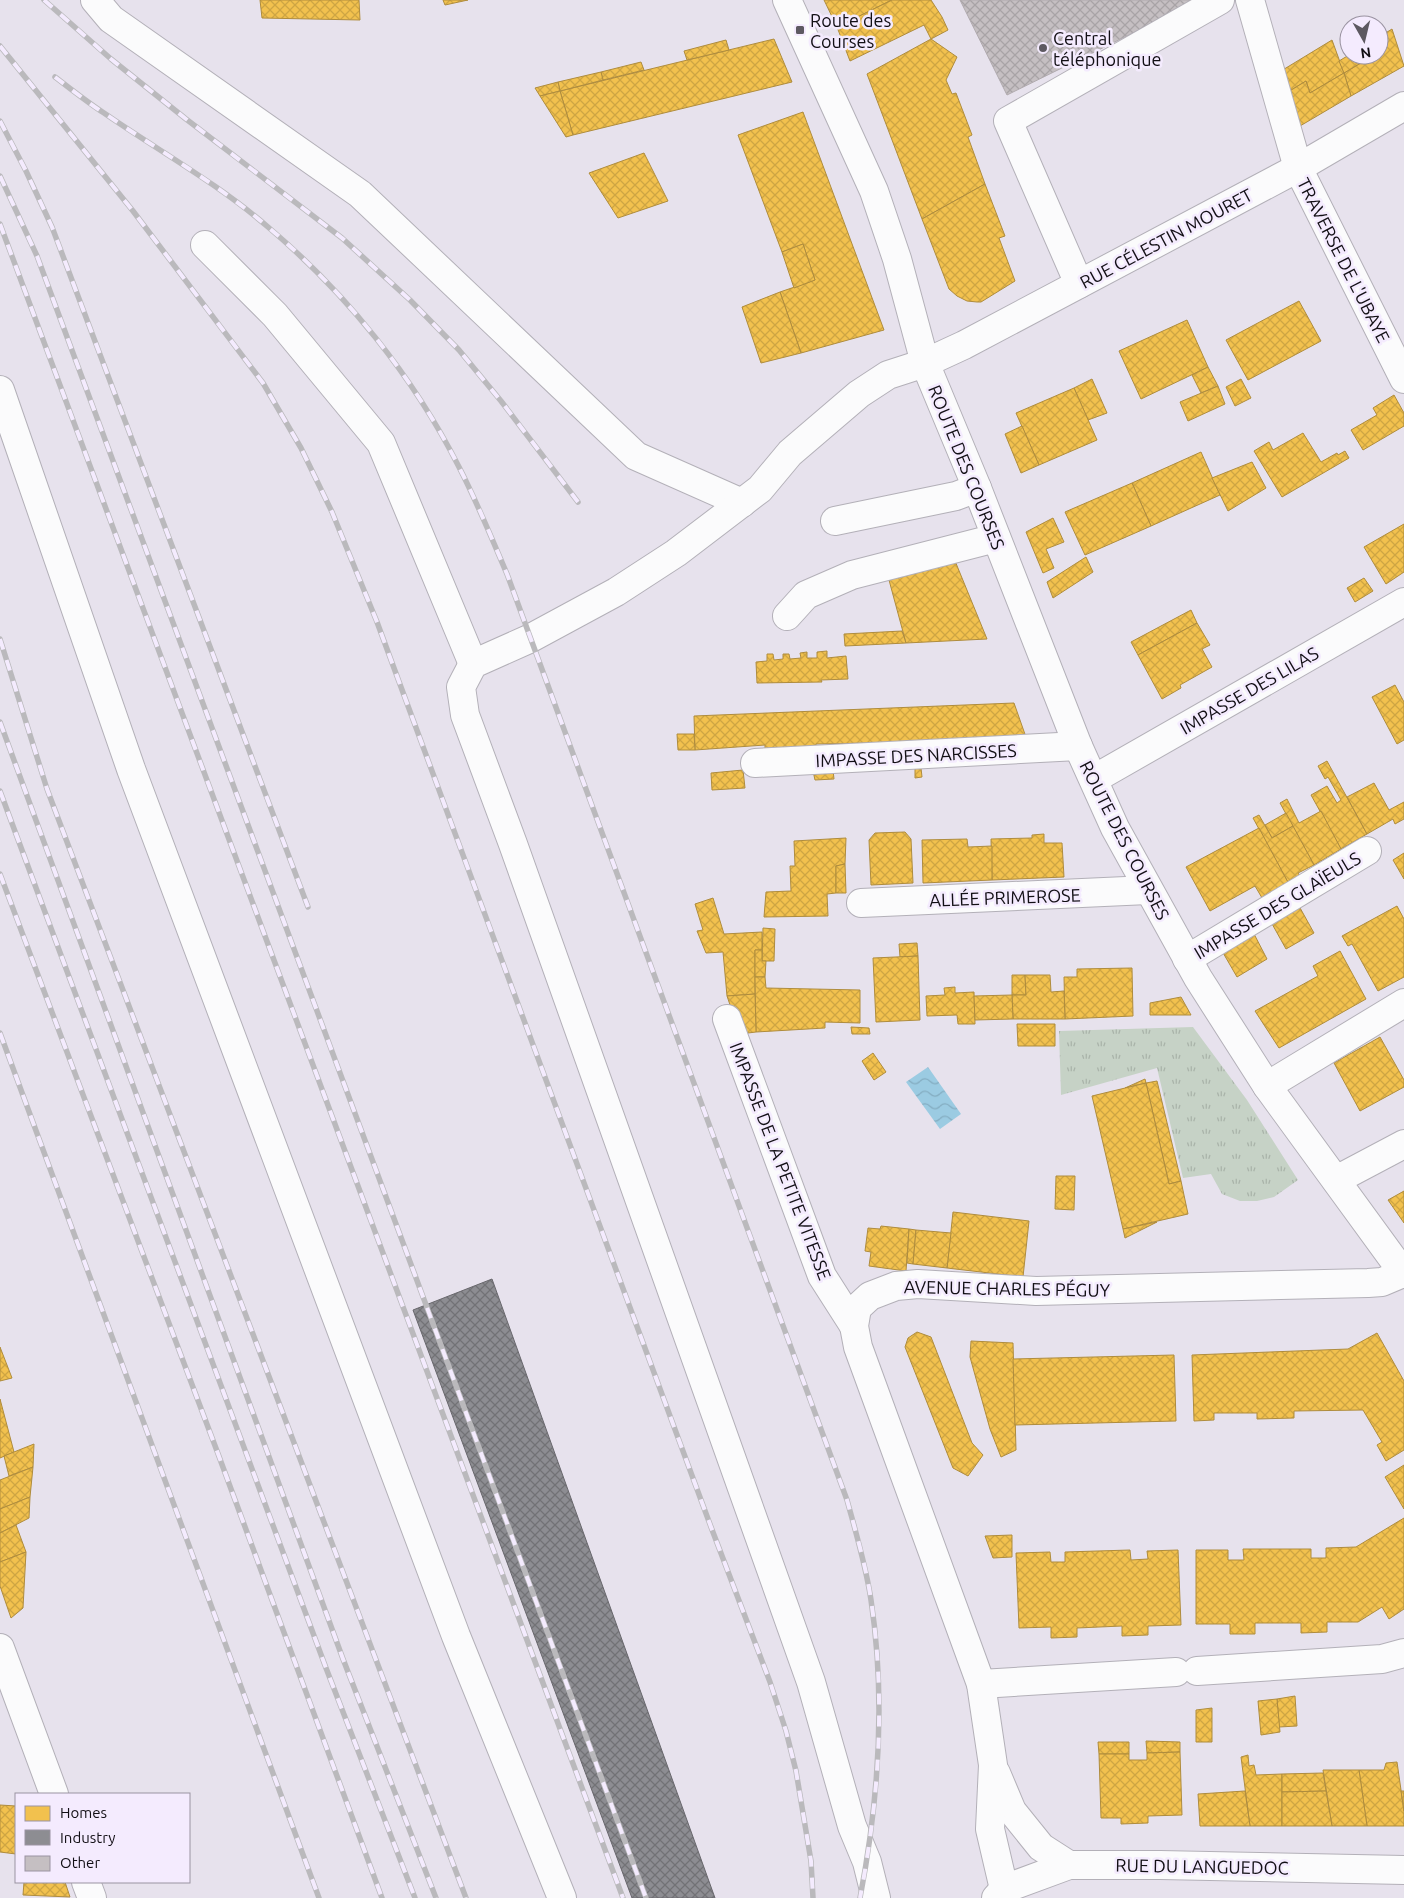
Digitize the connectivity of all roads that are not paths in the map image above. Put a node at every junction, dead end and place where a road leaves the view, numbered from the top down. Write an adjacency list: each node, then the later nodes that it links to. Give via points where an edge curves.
1 (95, 0): 13 (street, via 111,19 360,194 636,456)
2 (787, 0): 9 (street, ROUTE DES COURSES, via 874,191 897,259)
3 (1220, 0): 8 (street, via 1008,121)
4 (1250, 0): 6 (street, TRAVERSE DE L'UBAYE)
5 (1404, 106): 6 (street, RUE CÉLESTIN MOURET)
6 (1298, 168): 8 (street, RUE CÉLESTIN MOURET); 10 (street, TRAVERSE DE L'UBAYE)
7 (204, 245): 18 (street, via 275,315 381,443)
8 (1079, 284): 9 (street, RUE CÉLESTIN MOURET, via 964,346)
9 (925, 363): 12 (street, ROUTE DES COURSES); 13 (street, RUE CÉLESTIN MOURET, via 888,375 859,394 790,452 760,489)
10 (1404, 379)
11 (0, 390): 43 (street, via 131,768 456,1636)
12 (976, 488): 14 (street, via 956,496); 15 (street, ROUTE DES COURSES)
13 (742, 503): 18 (street, RUE CÉLESTIN MOURET, via 676,553 616,592 529,639)
14 (835, 521)
15 (996, 538): 17 (street, via 852,575 806,595); 19 (street, ROUTE DES COURSES)
16 (1404, 602): 21 (street, IMPASSE DES LILAS)
17 (787, 616)
18 (473, 664): 44 (street, via 461,687 465,715 808,1672)
19 (1078, 746): 20 (street, IMPASSE DES NARCISSES); 21 (street, ROUTE DES COURSES)
20 (755, 763)
21 (1094, 779): 23 (street, ROUTE DES COURSES, via 1115,828)
22 (1367, 850): 25 (street, IMPASSE DES GLAÏEULS)
23 (1148, 890): 24 (street, ALLÉE PRIMEROSE); 25 (street, ROUTE DES COURSES)
24 (862, 903)
25 (1187, 959): 28 (street, ROUTE DES COURSES)
26 (1404, 1003): 28 (street)
27 (727, 1019): 32 (street, IMPASSE DE LA PETITE VITESSE, via 822,1276)
28 (1267, 1086): 30 (street, ROUTE DES COURSES)
29 (1404, 1144): 30 (street)
30 (1336, 1180): 31 (street, ROUTE DES COURSES)
31 (1403, 1274): 32 (street, AVENUE CHARLES PÉGUY, via 1382,1282 1368,1283 1036,1291 918,1284 896,1286 870,1296 857,1308)
32 (854, 1326): 35 (street, via 858,1348)
33 (0, 1648): 37 (street)
34 (1404, 1652): 35 (street, via 1382,1659)
35 (981, 1684): 36 (street)
36 (993, 1765): 38 (street, via 1012,1811 1041,1847); 41 (street, via 990,1829)
37 (54, 1793)
38 (1069, 1866): 39 (street, RUE DU LANGUEDOC); 41 (street, RUE DU LANGUEDOC)
39 (1404, 1870)
40 (86, 1883): 42 (street)
41 (1000, 1894)
42 (92, 1898)
43 (562, 1898)
44 (876, 1898)

